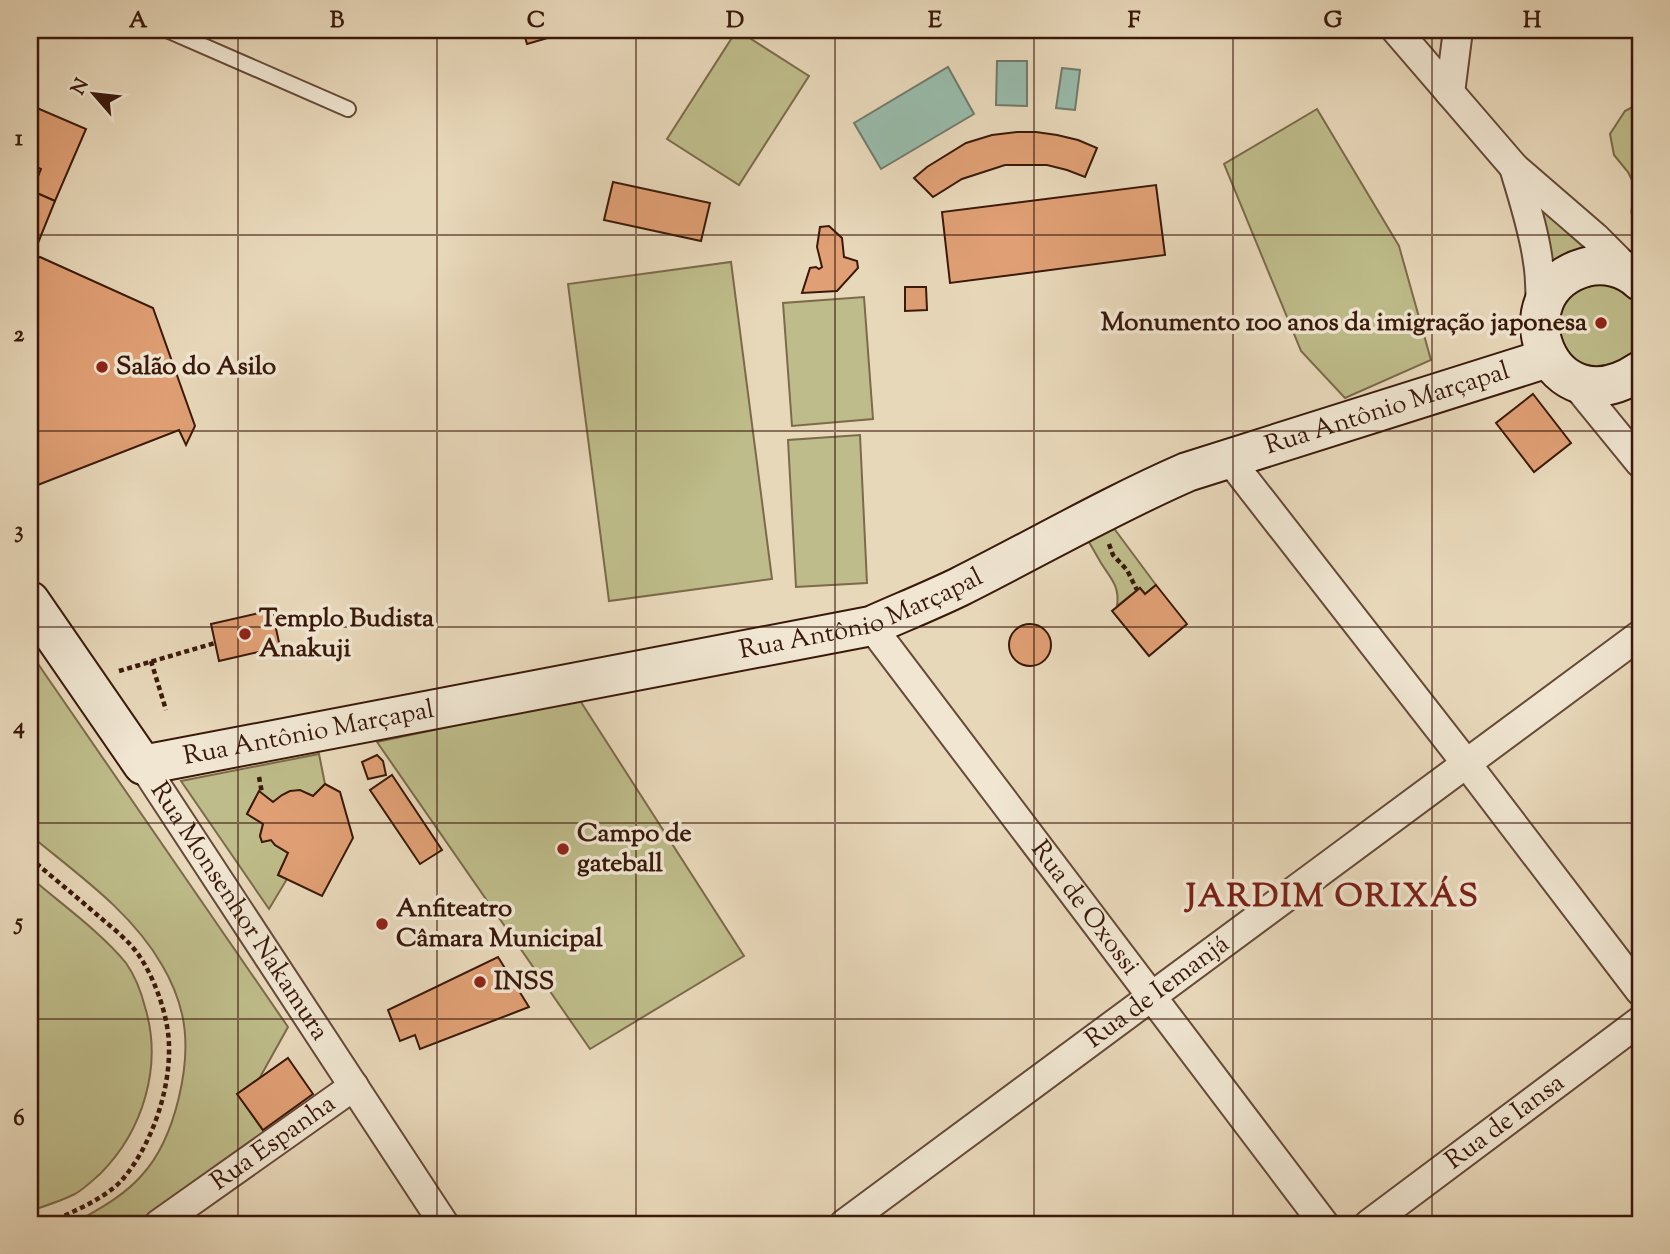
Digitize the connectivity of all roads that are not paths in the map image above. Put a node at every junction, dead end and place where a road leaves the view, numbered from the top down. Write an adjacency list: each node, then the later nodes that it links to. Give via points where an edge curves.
1 (167, 30): 5 (lane)
2 (1396, 30): 4 (street)
3 (1458, 30): 4 (street)
4 (1450, 93): 6 (street)
5 (348, 109)
6 (1514, 167): 7 (street); 8 (street, via 1538,258)
7 (1637, 279): 8 (main road, via 1606,265 1577,270 1554,287)
8 (1541, 314): 9 (main road, via 1542,345)
9 (1561, 370): 10 (main road, via 1590,386); 11 (main road, Rua Antônio Marçapal); 12 (street)
10 (1635, 380)
11 (1230, 459): 14 (main road, Rua Antônio Marçapal, via 1187,472); 16 (street)
12 (1640, 463)
13 (30, 601): 17 (main road, Rua Monsenhor Nakamura)
14 (871, 626): 17 (main road, Rua Antônio Marçapal); 19 (street, Rua de Oxossi)
15 (1640, 635): 16 (street, Rua de Iemanjá)
16 (1466, 763): 18 (street); 19 (street, Rua de Iemanjá)
17 (143, 765): 21 (street, Rua Monsenhor Nakamura)
18 (1640, 991)
19 (1152, 996): 24 (street, Rua de Iemanjá); 25 (street, Rua de Oxossi)
20 (1640, 1021): 26 (street, Rua de Iansa)
21 (354, 1086): 22 (street, Rua Monsenhor Nakamura); 23 (street, Rua Espanha)
22 (438, 1222)
23 (159, 1224)
24 (844, 1224)
25 (1324, 1224)
26 (1369, 1224)

